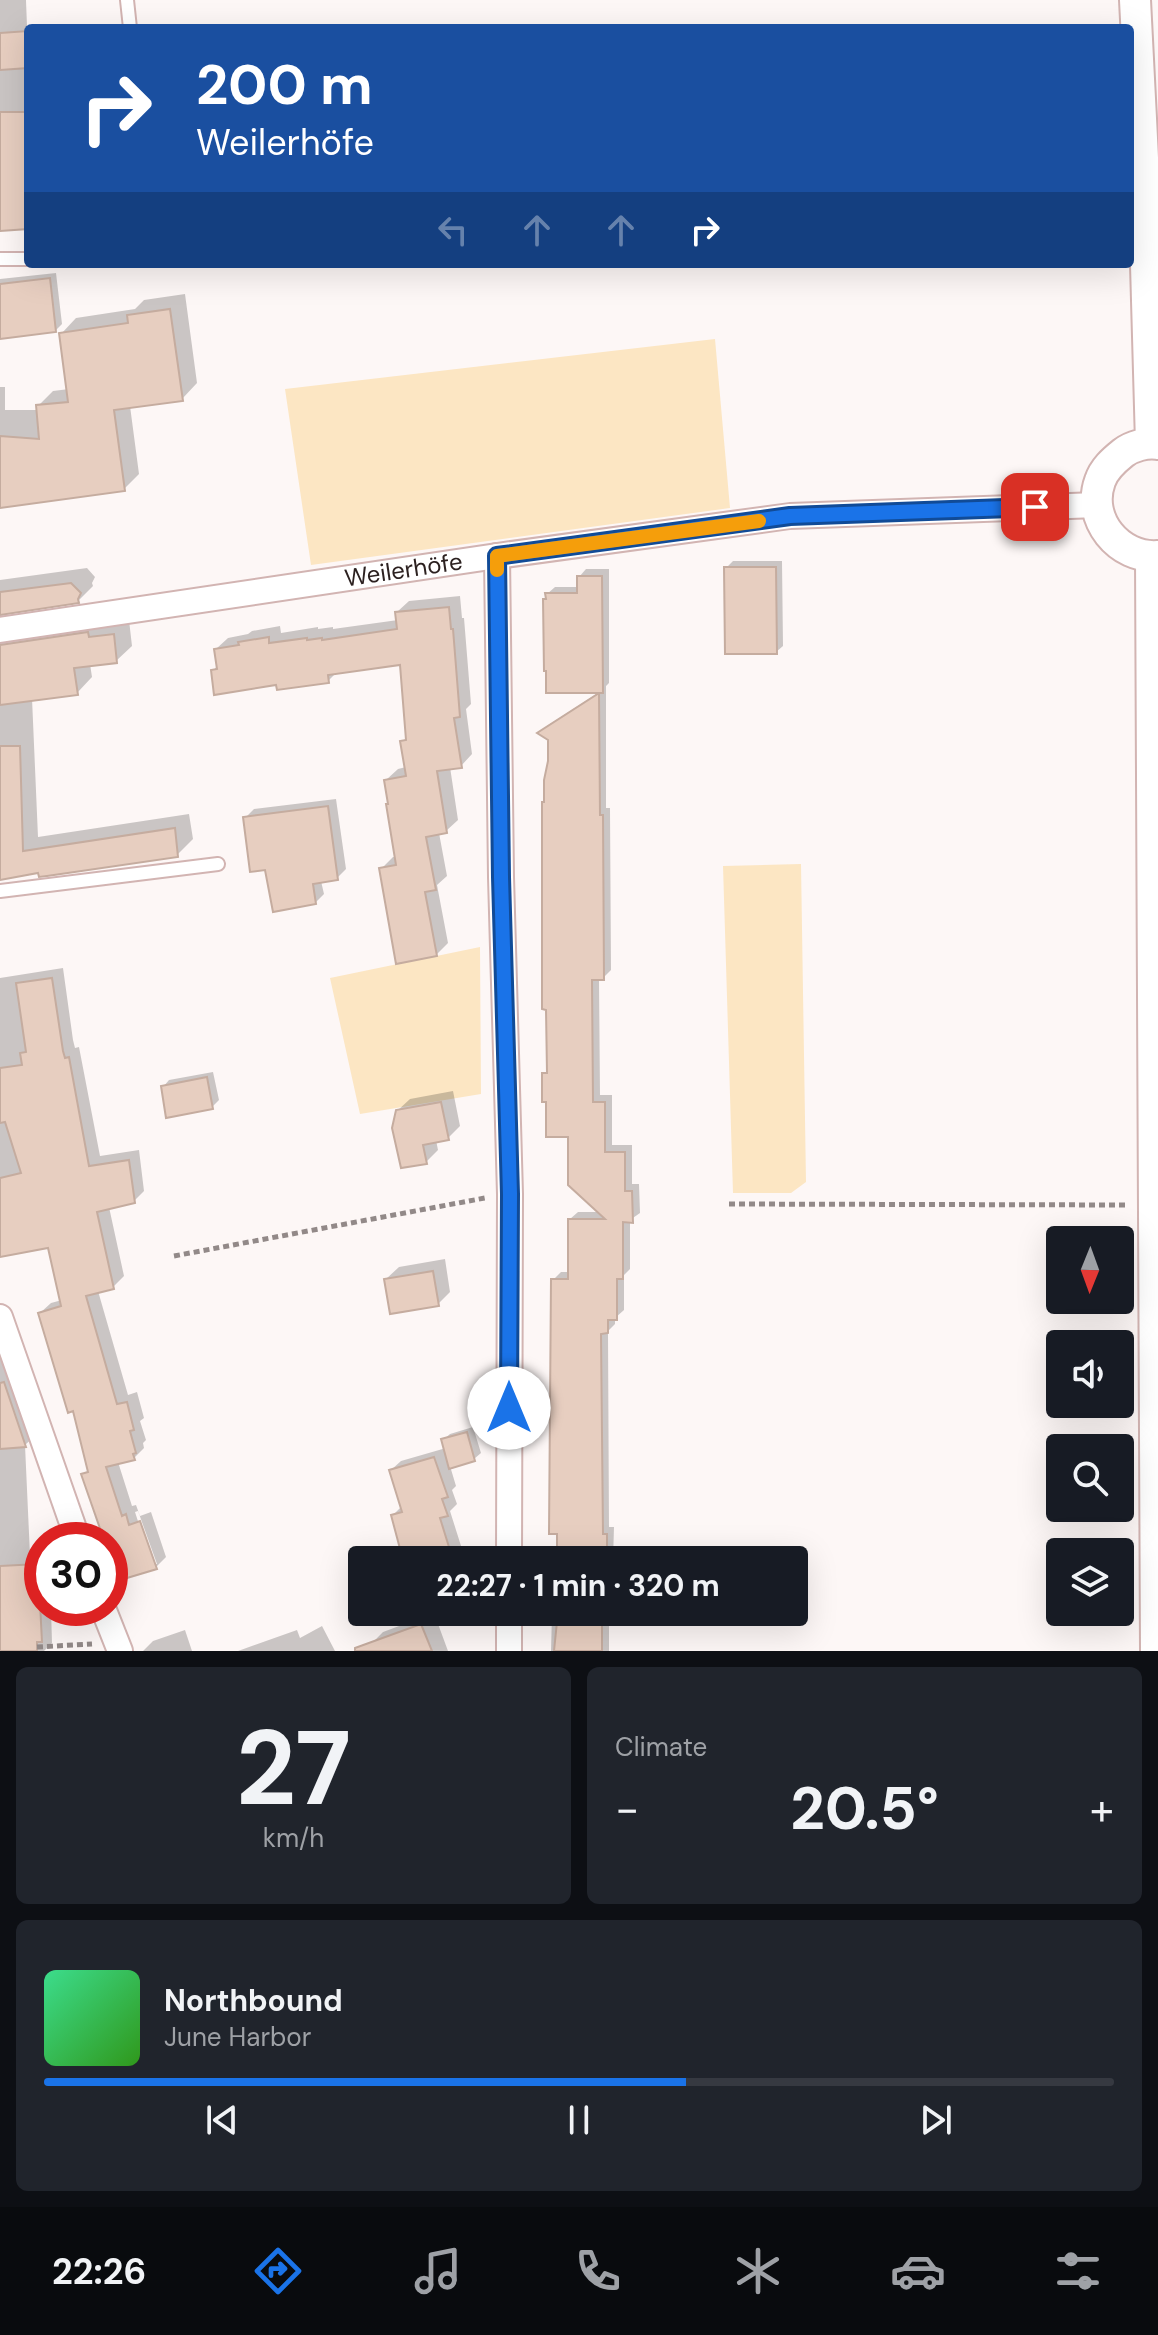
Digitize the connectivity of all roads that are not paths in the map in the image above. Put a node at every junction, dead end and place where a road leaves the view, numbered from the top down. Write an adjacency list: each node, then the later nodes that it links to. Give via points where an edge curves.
1 (127, 0): 3 (lane)
2 (1135, 0): 6 (street)
3 (130, 24)
4 (0, 259): 5 (lane)
5 (24, 259)
6 (1154, 443): 7 (street, via 1129,449 1111,462 1099,482)
7 (1097, 505): 8 (street, Weilerhöfe, via 790,516); 9 (street, via 1114,541 1131,552)
8 (497, 556): 10 (street, Weilerhöfe); 15 (street, via 510,1194)
9 (1154, 556): 20 (street)
10 (0, 630)
11 (218, 864): 12 (lane)
12 (0, 891)
13 (0, 1317): 14 (street)
14 (72, 1522)
15 (509, 1546)
16 (110, 1626): 18 (street)
17 (509, 1626): 19 (street)
18 (118, 1647)
19 (509, 1651)
20 (1156, 1651)

